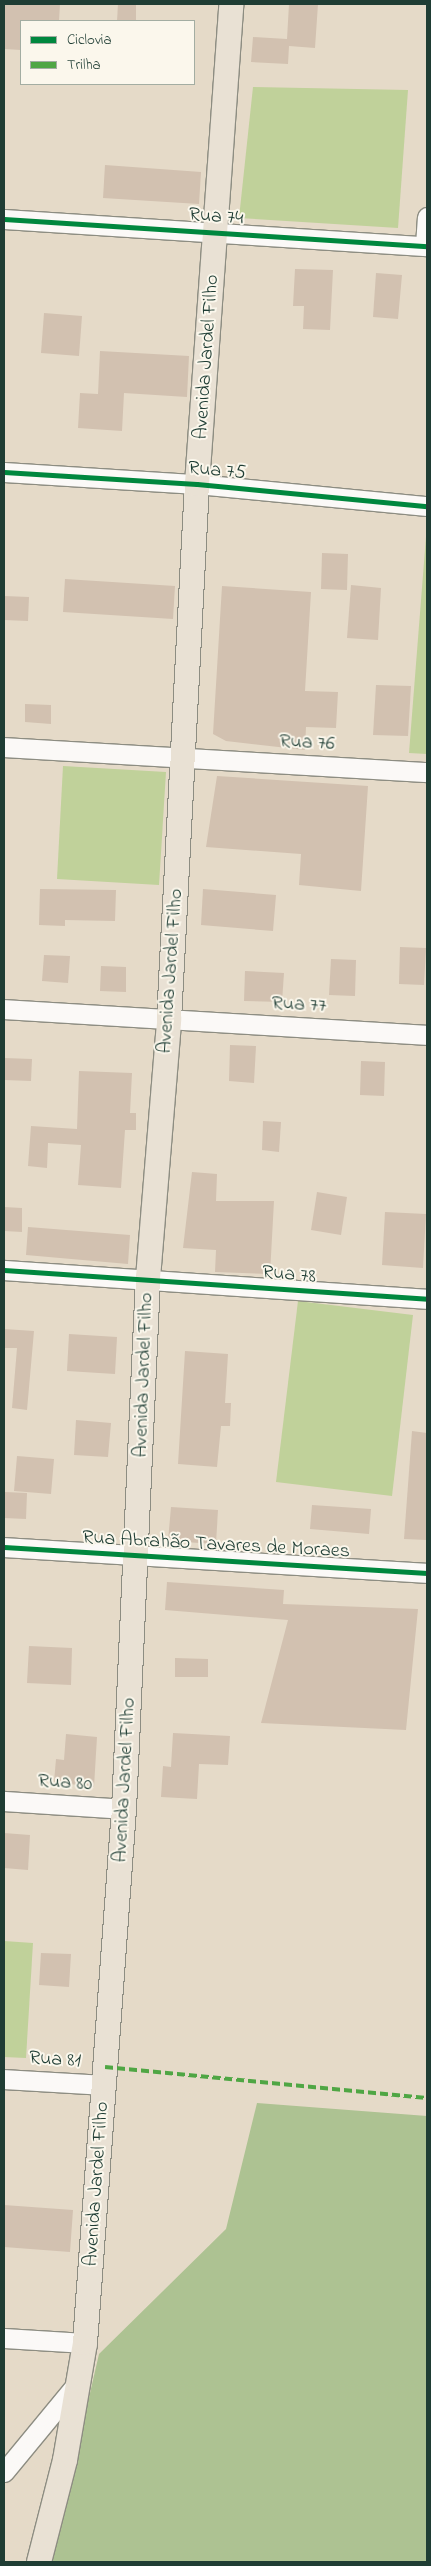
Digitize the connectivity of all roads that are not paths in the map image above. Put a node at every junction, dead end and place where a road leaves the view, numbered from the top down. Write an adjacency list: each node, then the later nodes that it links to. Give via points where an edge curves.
1 (231, 4): 4 (main road, Avenida Jardel Filho)
2 (427, 217): 5 (street)
3 (4, 219): 4 (street, Rua 74)
4 (216, 232): 5 (street, Rua 74); 7 (main road, Avenida Jardel Filho)
5 (426, 246)
6 (4, 472): 7 (street, Rua 75)
7 (197, 484): 8 (street, Rua 75); 10 (main road, Avenida Jardel Filho)
8 (427, 506)
9 (4, 747): 10 (street, Rua 76)
10 (184, 759): 11 (street, Rua 76); 13 (main road, Avenida Jardel Filho)
11 (427, 772)
12 (4, 1010): 13 (street, Rua 77)
13 (169, 1020): 14 (street, Rua 77); 16 (main road, Avenida Jardel Filho)
14 (427, 1035)
15 (4, 1270): 16 (street, Rua 78)
16 (148, 1278): 17 (street, Rua 78); 19 (main road, Avenida Jardel Filho)
17 (427, 1299)
18 (4, 1547): 19 (street, Rua Abrahão Tavares de Moraes)
19 (138, 1556): 20 (street, Rua Abrahão Tavares de Moraes); 22 (main road, Avenida Jardel Filho)
20 (427, 1573)
21 (4, 1801): 22 (street, Rua 80)
22 (124, 1809): 24 (main road, Avenida Jardel Filho)
23 (4, 2079): 24 (street, Rua 81)
24 (104, 2085): 26 (main road, Avenida Jardel Filho)
25 (4, 2338): 26 (street)
26 (86, 2344): 27 (main road, Avenida Jardel Filho)
27 (81, 2378): 28 (street); 29 (main road, Avenida Jardel Filho)
28 (4, 2472)
29 (40, 2562)

